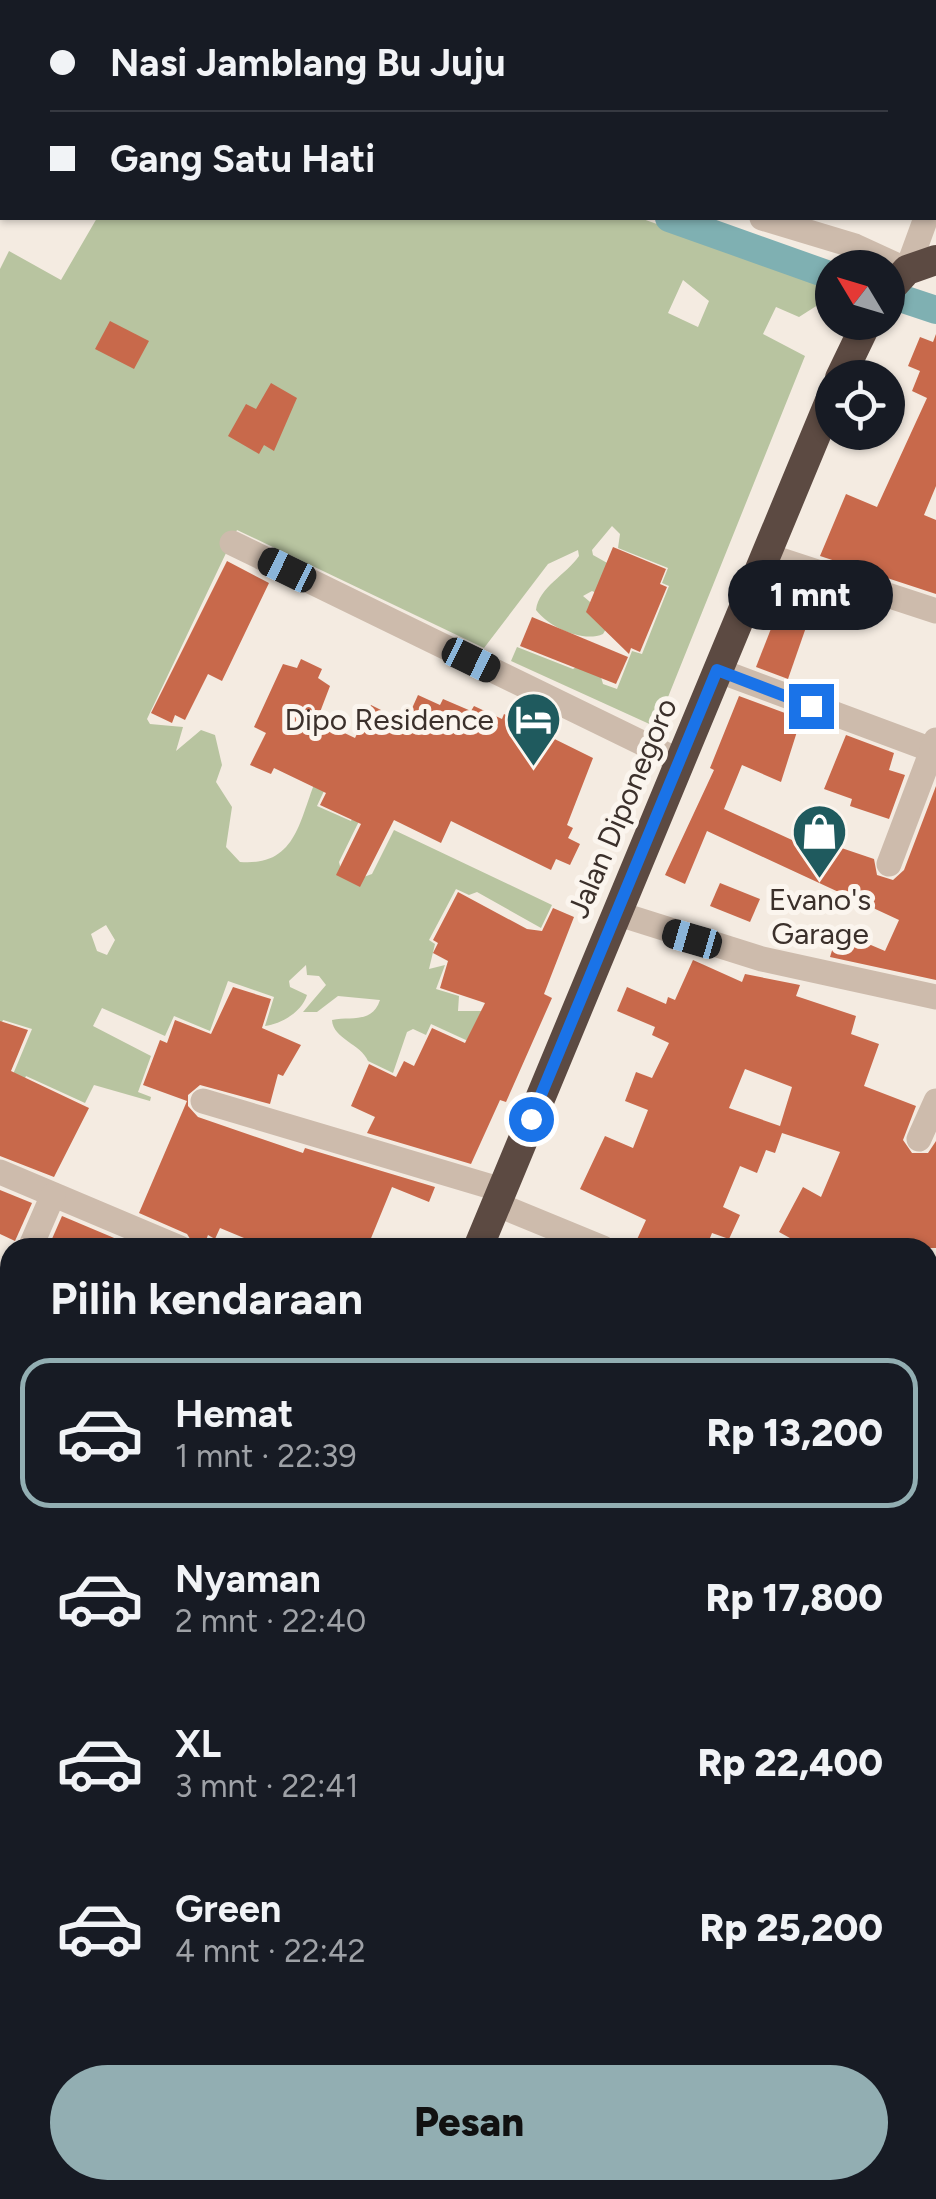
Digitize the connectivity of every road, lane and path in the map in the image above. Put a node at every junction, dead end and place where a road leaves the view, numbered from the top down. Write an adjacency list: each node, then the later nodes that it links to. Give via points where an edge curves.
1 (769, 220): 3 (street)
2 (925, 220): 4 (street)
3 (861, 250)
4 (905, 277)
5 (815, 437): 7 (highway, Jalan Diponegoro)
6 (232, 543): 11 (street)
7 (766, 555): 8 (street); 9 (highway, Jalan Diponegoro)
8 (936, 610)
9 (717, 670): 10 (street); 11 (highway, Jalan Diponegoro)
10 (934, 745): 12 (street)
11 (679, 761): 13 (highway, Jalan Diponegoro)
12 (889, 864)
13 (616, 912): 14 (street, via 762,959); 20 (highway, Jalan Diponegoro)
14 (936, 996)
15 (203, 1101): 20 (street)
16 (936, 1101): 17 (street)
17 (919, 1139)
18 (0, 1172): 19 (street)
19 (53, 1195): 21 (street); 22 (street)
20 (499, 1197): 23 (highway, Jalan Diponegoro); 24 (street)
21 (34, 1238)
22 (156, 1238)
23 (482, 1238)
24 (582, 1238)

